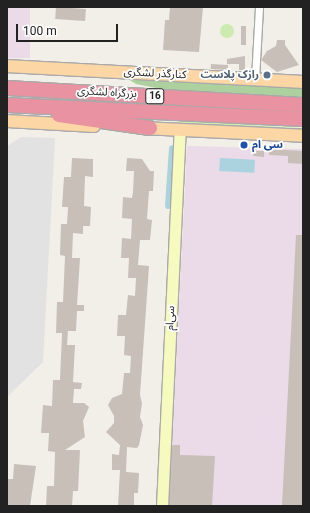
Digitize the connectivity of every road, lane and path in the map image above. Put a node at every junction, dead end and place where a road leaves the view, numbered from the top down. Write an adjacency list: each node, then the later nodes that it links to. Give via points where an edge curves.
1 (259, 7): 3 (street)
2 (7, 66): 3 (main road, کنارگذر لشگری)
3 (255, 79): 4 (main road, کنارگذر لشگری)
4 (303, 82)
5 (7, 88): 7 (highway, بزرگراه لشگری / 16)
6 (7, 105): 8 (highway, بزرگراه لشگری / 16); 10 (highway)
7 (303, 105)
8 (303, 119)
9 (7, 121): 10 (main road)
10 (150, 128): 11 (main road)
11 (180, 130): 12 (main road); 13 (street, سی‌ام)
12 (303, 136)
13 (162, 506)

